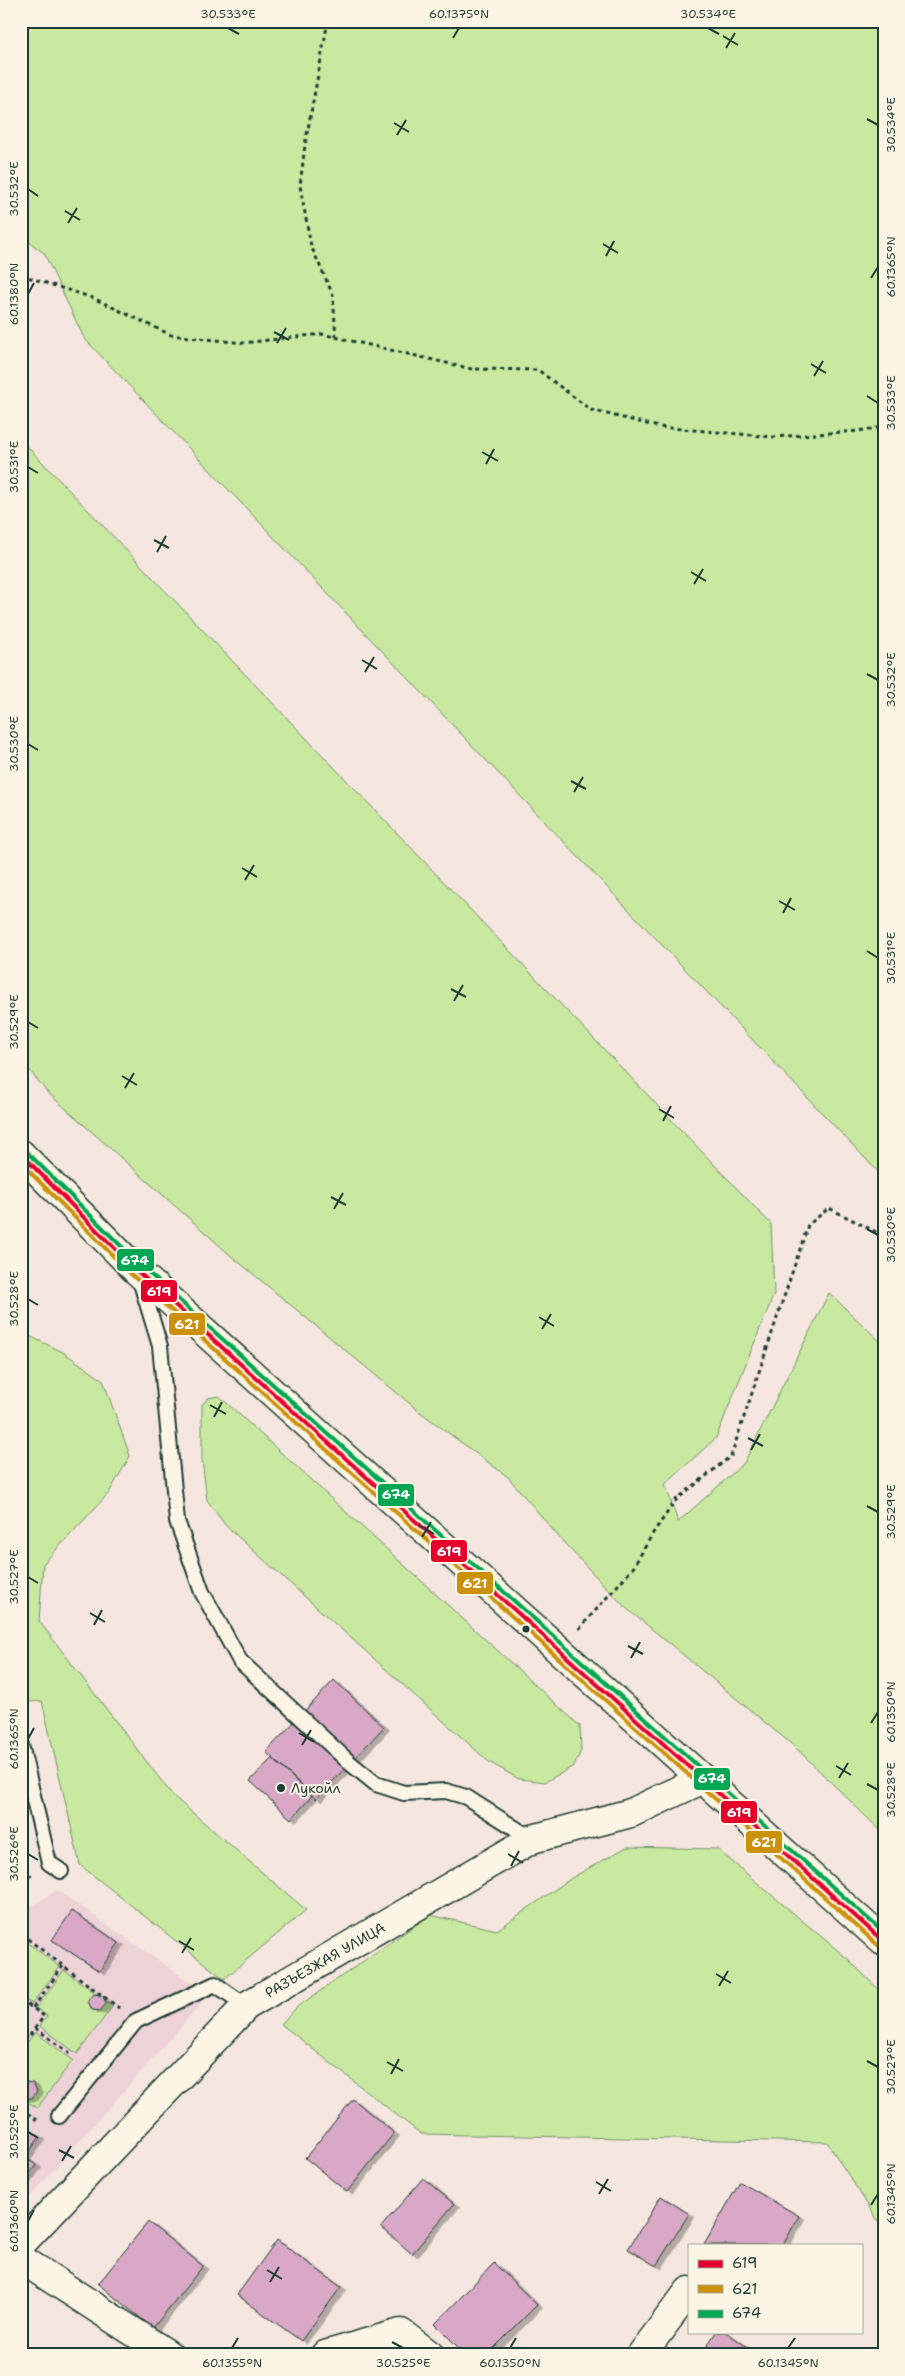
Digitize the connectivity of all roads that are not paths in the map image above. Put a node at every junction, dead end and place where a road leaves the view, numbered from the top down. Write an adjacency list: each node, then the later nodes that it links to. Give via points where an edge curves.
1 (21, 1154): 2 (street)
2 (136, 1270): 4 (street, via 561,1650); 5 (lane, via 160,1346 177,1521 202,1592 240,1662 376,1784 404,1793 446,1791 466,1797)
3 (21, 1745): 6 (lane, via 49,1863)
4 (701, 1780): 5 (street, РАЗЪЕЗЖАЯ УЛИЦА, via 630,1813); 7 (street)
5 (532, 1839): 8 (street, РАЗЪЕЗЖАЯ УЛИЦА)
6 (61, 1871)
7 (884, 1942)
8 (246, 2006): 9 (lane, via 215,1984 136,2021); 10 (street, РАЗЪЕЗЖАЯ УЛИЦА)
9 (59, 2116)
10 (21, 2244)
11 (21, 2259): 13 (street)
12 (688, 2292): 16 (street)
13 (169, 2355)
14 (325, 2355): 15 (street, via 401,2333)
15 (430, 2355)
16 (641, 2355)

